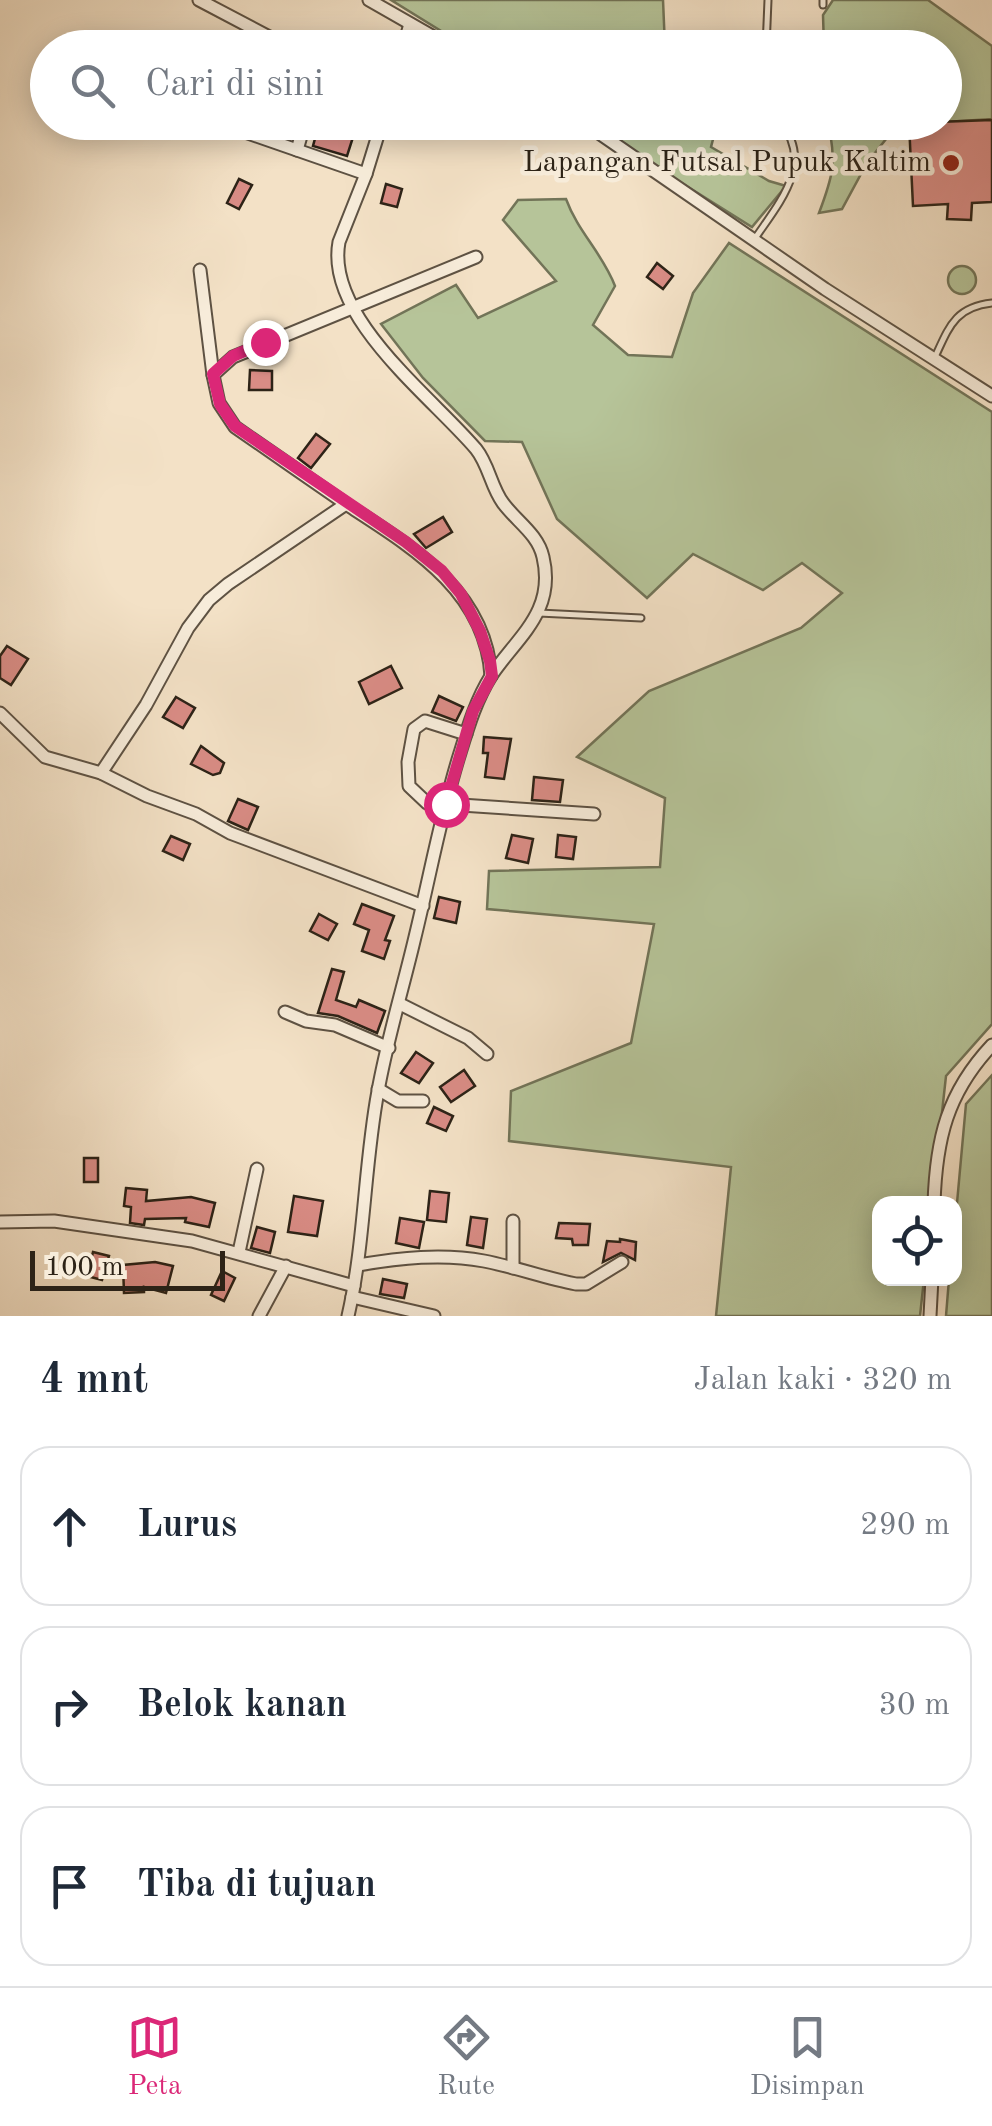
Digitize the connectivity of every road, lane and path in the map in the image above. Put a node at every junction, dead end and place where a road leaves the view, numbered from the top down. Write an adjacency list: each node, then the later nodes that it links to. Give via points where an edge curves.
1 (199, 0): 5 (street)
2 (369, 0): 4 (street)
3 (768, 0): 8 (lane)
4 (410, 24): 6 (street); 7 (street)
5 (256, 30)
6 (408, 30)
7 (420, 30)
8 (767, 30)
9 (268, 140): 14 (street)
10 (300, 140): 14 (street)
11 (376, 140): 15 (street)
12 (609, 140): 16 (street)
13 (792, 140): 16 (lane, via 792,179)
14 (297, 150): 15 (street)
15 (366, 174): 20 (street, via 336,254)
16 (754, 239): 21 (street)
17 (476, 257): 20 (street)
18 (200, 270): 22 (street)
19 (992, 303): 21 (lane, via 969,307 950,324)
20 (352, 308): 22 (street, via 233,356); 25 (street, via 477,450 498,496 539,545 544,579)
21 (934, 360): 23 (street)
22 (213, 374): 24 (street, via 220,404 235,426)
23 (992, 396)
24 (346, 504): 27 (street, via 442,571 480,631); 30 (street, via 209,600)
25 (538, 613): 26 (lane); 27 (street)
26 (641, 618)
27 (492, 676): 29 (street)
28 (0, 713): 30 (street, via 45,758)
29 (466, 734): 31 (street); 31 (street, via 425,721 414,729 409,786 427,804)
30 (100, 772): 33 (street, via 230,833)
31 (445, 808): 32 (street); 33 (street)
32 (594, 814)
33 (423, 906): 34 (street)
34 (400, 1004): 37 (street); 38 (street)
35 (286, 1012): 37 (street)
36 (992, 1045): 42 (street, via 947,1116)
37 (389, 1048): 39 (street)
38 (487, 1054)
39 (378, 1089): 40 (street, via 398,1101); 47 (street)
40 (423, 1101)
41 (257, 1170): 45 (street)
42 (934, 1196)
43 (513, 1221): 49 (street)
44 (0, 1222): 45 (street, via 54,1221)
45 (239, 1252): 48 (street)
46 (622, 1262): 49 (street, via 586,1284)
47 (358, 1265): 49 (street, via 435,1257); 51 (street)
48 (286, 1266): 51 (street); 52 (street)
49 (513, 1268)
50 (932, 1286): 55 (street)
51 (353, 1291): 53 (street); 54 (street)
52 (259, 1316)
53 (348, 1316)
54 (434, 1316)
55 (930, 1316)

